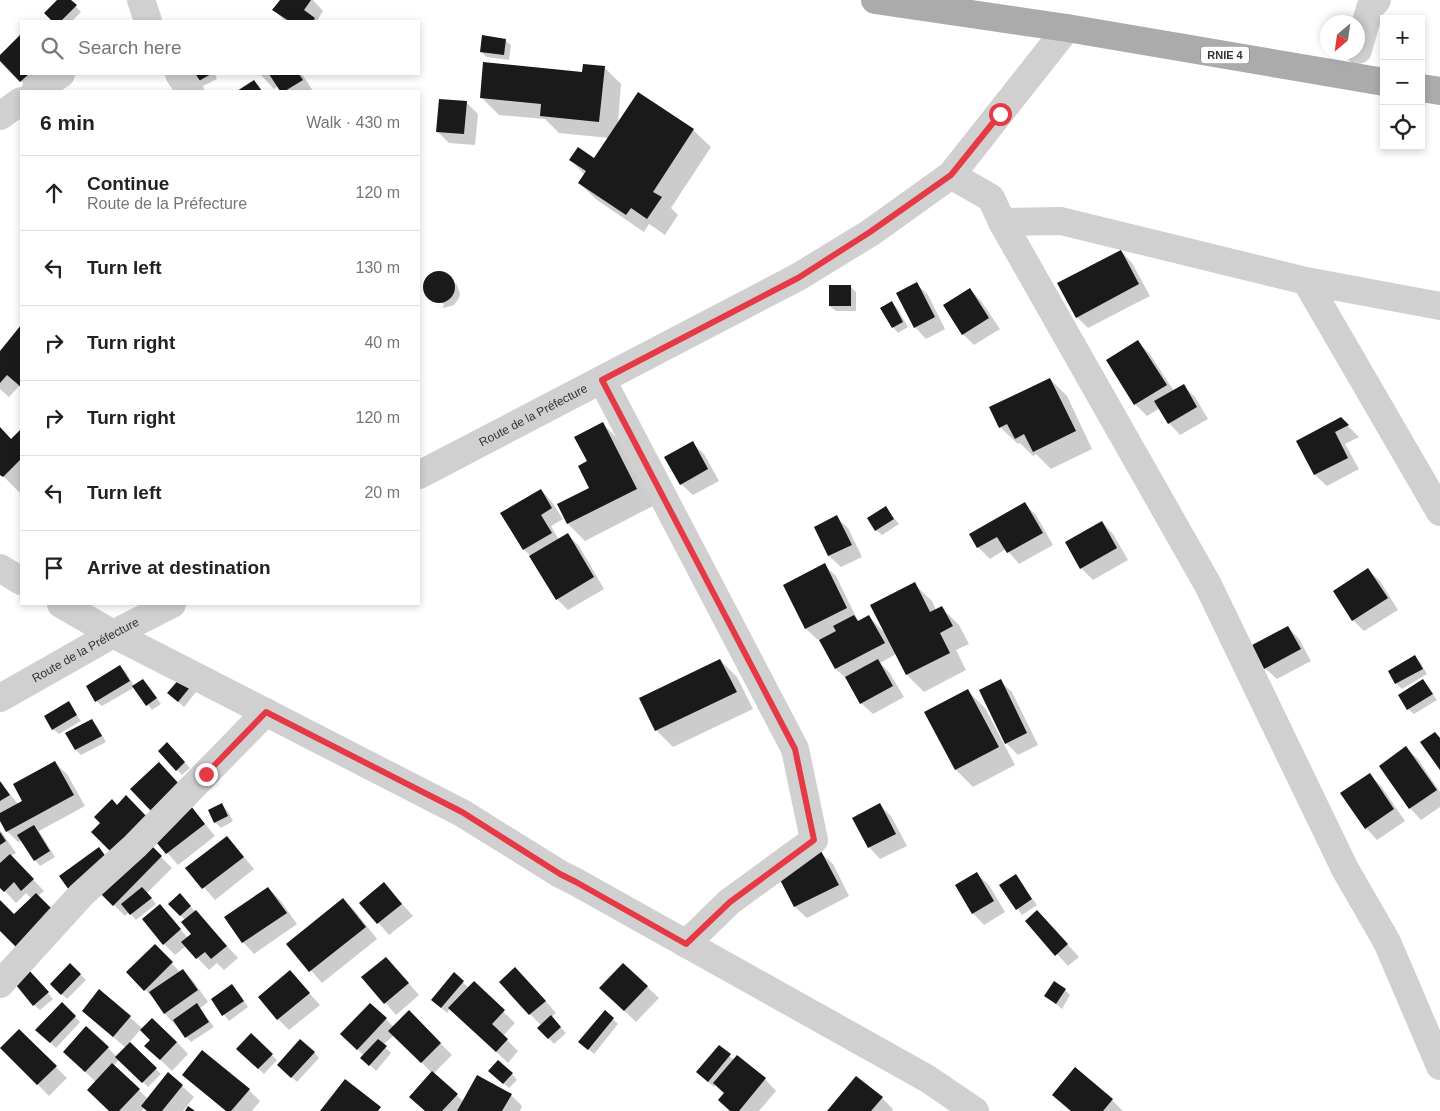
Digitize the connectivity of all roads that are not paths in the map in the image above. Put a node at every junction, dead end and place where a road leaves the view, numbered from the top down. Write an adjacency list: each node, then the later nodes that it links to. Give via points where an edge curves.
1 (141, 0): 4 (street)
2 (875, 0): 6 (main road, RNIE 4)
3 (1377, 0): 5 (street, via 1370,8)
4 (148, 20)
5 (1365, 25)
6 (1067, 28): 7 (main road, RNIE 4); 18 (street, Route de la Préfecture)
7 (1320, 56)
8 (1355, 60): 11 (main road, RNIE 4)
9 (59, 75): 13 (street)
10 (180, 75): 14 (street)
11 (1380, 79)
12 (1425, 89): 15 (main road)
13 (37, 90)
14 (189, 90)
15 (1440, 91)
16 (20, 102): 17 (street)
17 (0, 116)
18 (951, 175): 19 (street, via 991,198); 22 (street, Route de la Préfecture, via 798,278)
19 (1002, 222): 20 (street, via 1062,221); 34 (street, via 1208,585 1346,869 1387,942)
20 (1306, 281): 21 (street); 24 (street)
21 (1440, 306)
22 (602, 380): 23 (street, Route de la Préfecture); 32 (street, via 795,749 814,840 730,902)
23 (420, 475)
24 (1440, 512)
25 (0, 568): 26 (street)
26 (20, 580)
27 (63, 605): 29 (street)
28 (170, 605): 29 (street, Route de la Préfecture)
29 (114, 634): 30 (street, Route de la Préfecture); 31 (street)
30 (0, 698)
31 (266, 712): 32 (street, via 462,812 560,874); 33 (street, via 135,846 81,895)
32 (686, 944): 35 (street, via 928,1080)
33 (0, 984)
34 (1440, 1066)
35 (975, 1111)

